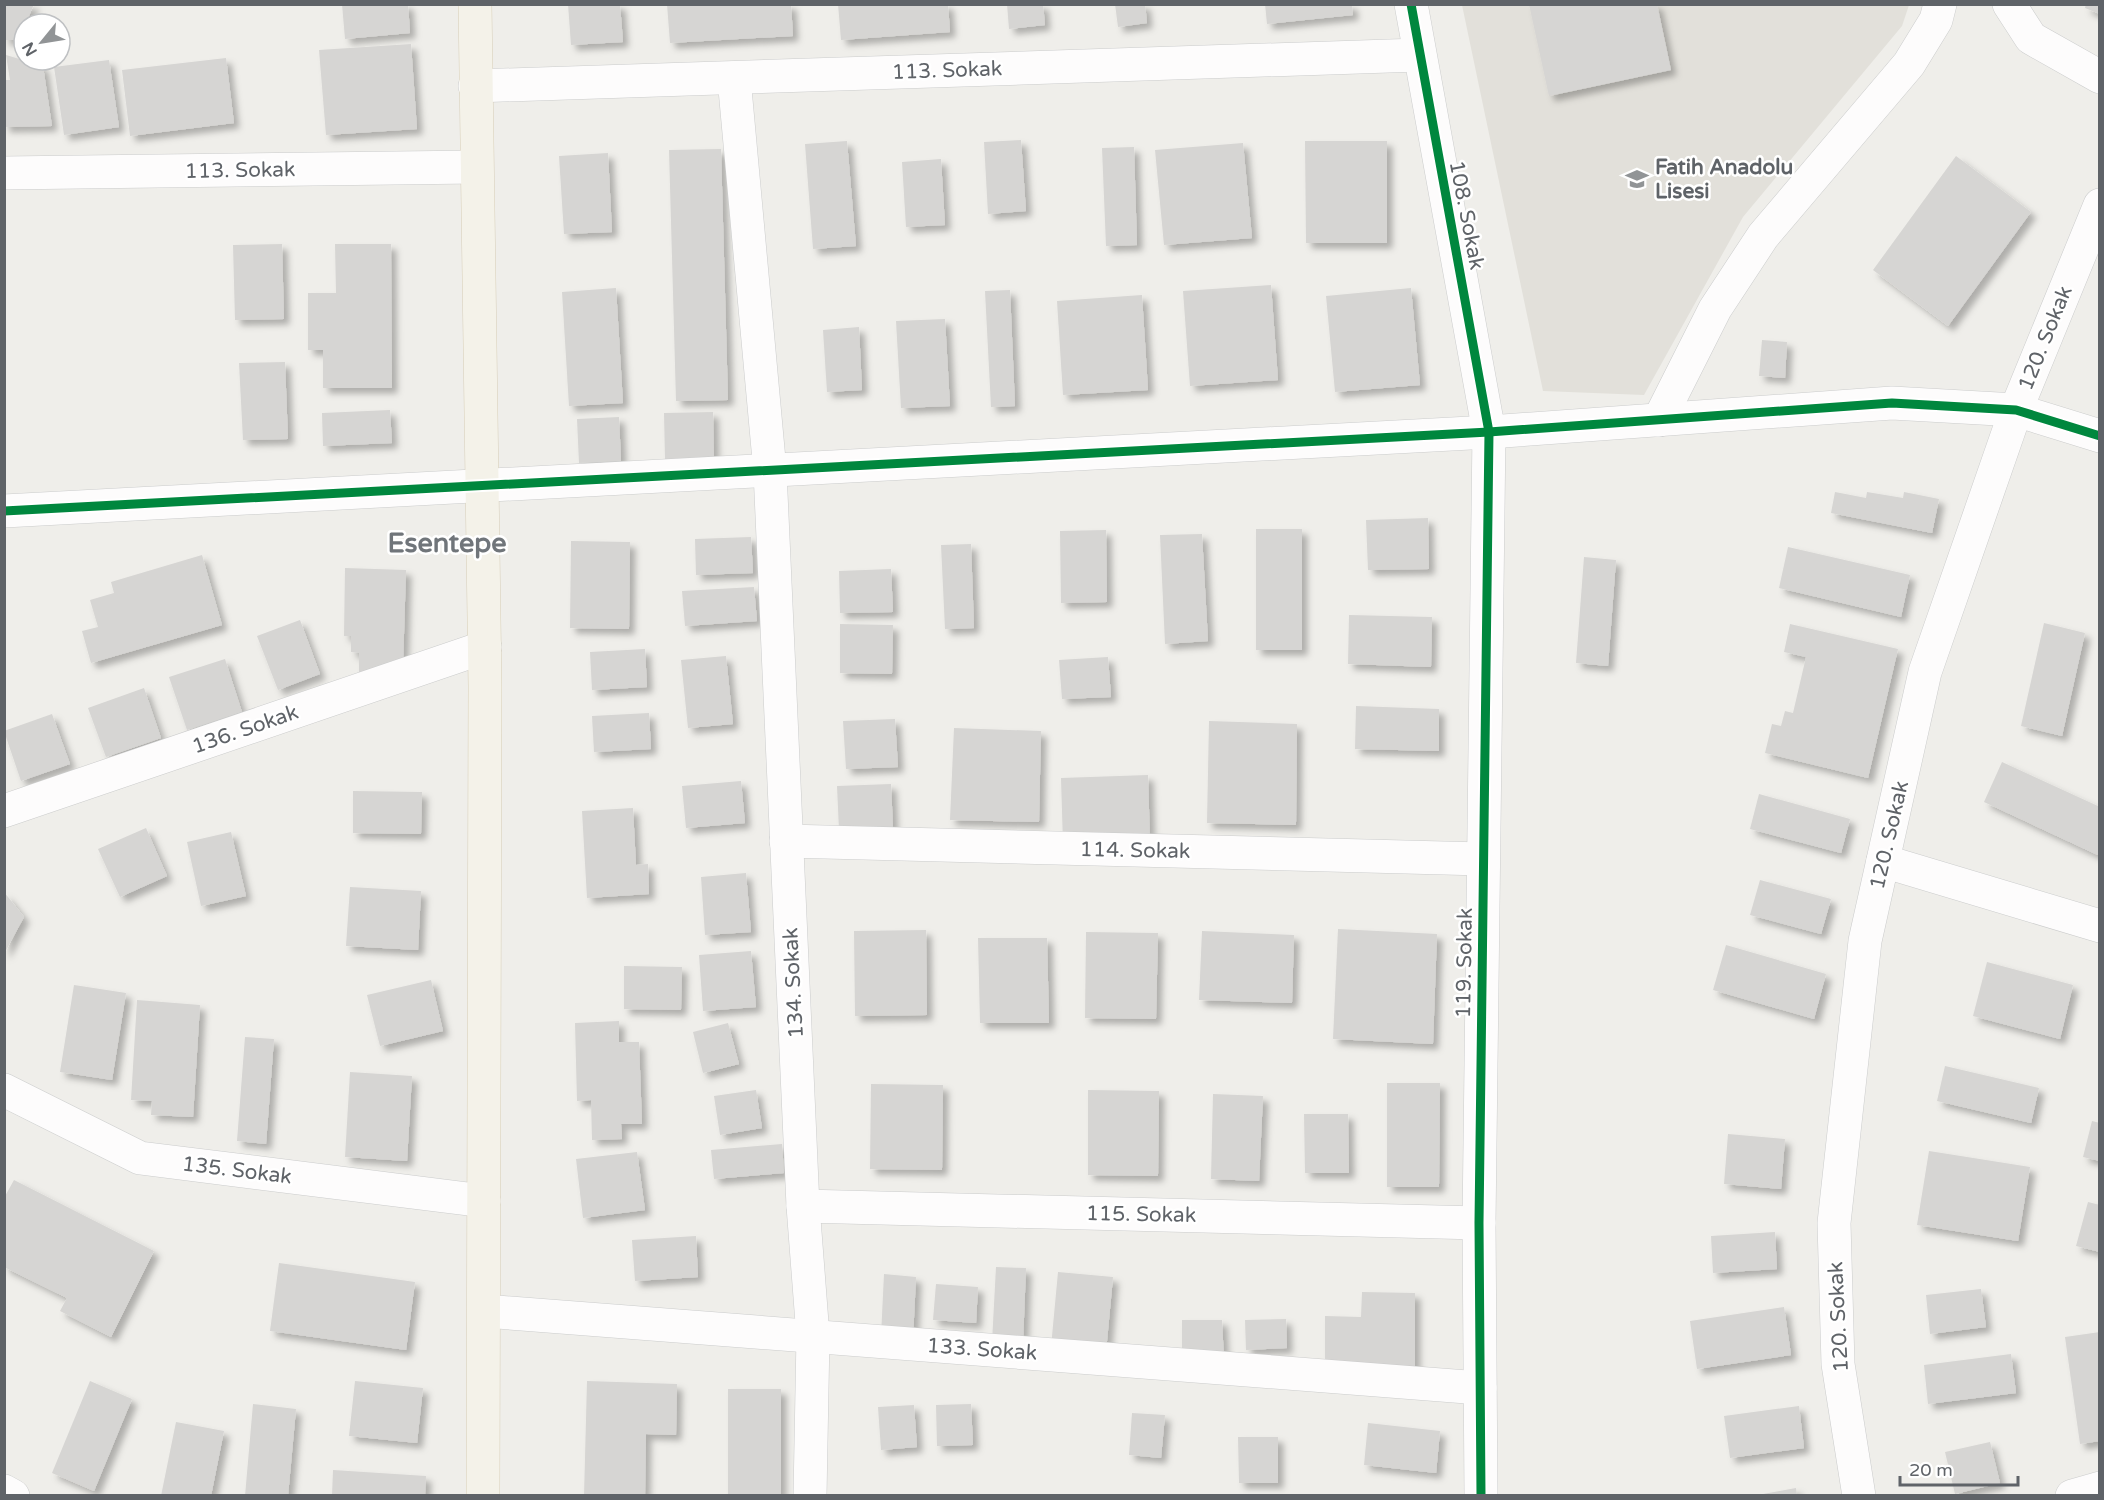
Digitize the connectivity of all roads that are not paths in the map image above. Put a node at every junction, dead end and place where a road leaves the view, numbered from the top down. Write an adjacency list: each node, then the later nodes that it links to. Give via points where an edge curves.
1 (475, 4): 8 (main road)
2 (1411, 4): 5 (street, 108. Sokak)
3 (1940, 4): 13 (street, via 1936,20 1909,64 1763,236 1715,309)
4 (2009, 4): 6 (street, via 2031,38)
5 (1419, 55): 7 (street, 113. Sokak); 14 (street, 108. Sokak)
6 (2100, 77)
7 (734, 78): 8 (street, 113. Sokak); 16 (street, 134. Sokak)
8 (475, 86): 9 (main road)
9 (476, 167): 10 (street, 113. Sokak); 17 (main road)
10 (4, 172)
11 (2100, 205): 12 (street, 120. Sokak)
12 (2016, 410): 13 (street, via 1892,403); 15 (street); 23 (street, 120. Sokak, via 1925,672)
13 (1659, 420): 14 (street)
14 (1489, 432): 16 (street); 22 (street, 119. Sokak)
15 (2100, 436)
16 (770, 471): 17 (street); 21 (street, 134. Sokak)
17 (483, 487): 18 (street); 19 (main road)
18 (5, 514)
19 (485, 647): 20 (street, 136. Sokak); 26 (main road)
20 (4, 811)
21 (786, 842): 22 (street, 114. Sokak); 27 (street, 134. Sokak)
22 (1484, 859): 28 (street, 119. Sokak)
23 (1883, 861): 24 (street); 38 (street, 120. Sokak, via 1865,942 1834,1223 1838,1364)
24 (2100, 926)
25 (4, 1090): 26 (street, 135. Sokak, via 140,1158)
26 (484, 1201): 29 (main road)
27 (803, 1206): 28 (street, 115. Sokak); 30 (street, 134. Sokak)
28 (1479, 1223): 31 (street, 119. Sokak)
29 (484, 1311): 30 (street, 133. Sokak); 35 (main road)
30 (813, 1336): 31 (street, 133. Sokak); 36 (street, 134. Sokak)
31 (1480, 1388): 37 (street, 119. Sokak)
32 (2100, 1488): 39 (street)
33 (4, 1491): 34 (street)
34 (13, 1496)
35 (483, 1496)
36 (810, 1496)
37 (1481, 1496)
38 (1859, 1496)
39 (2072, 1496)

